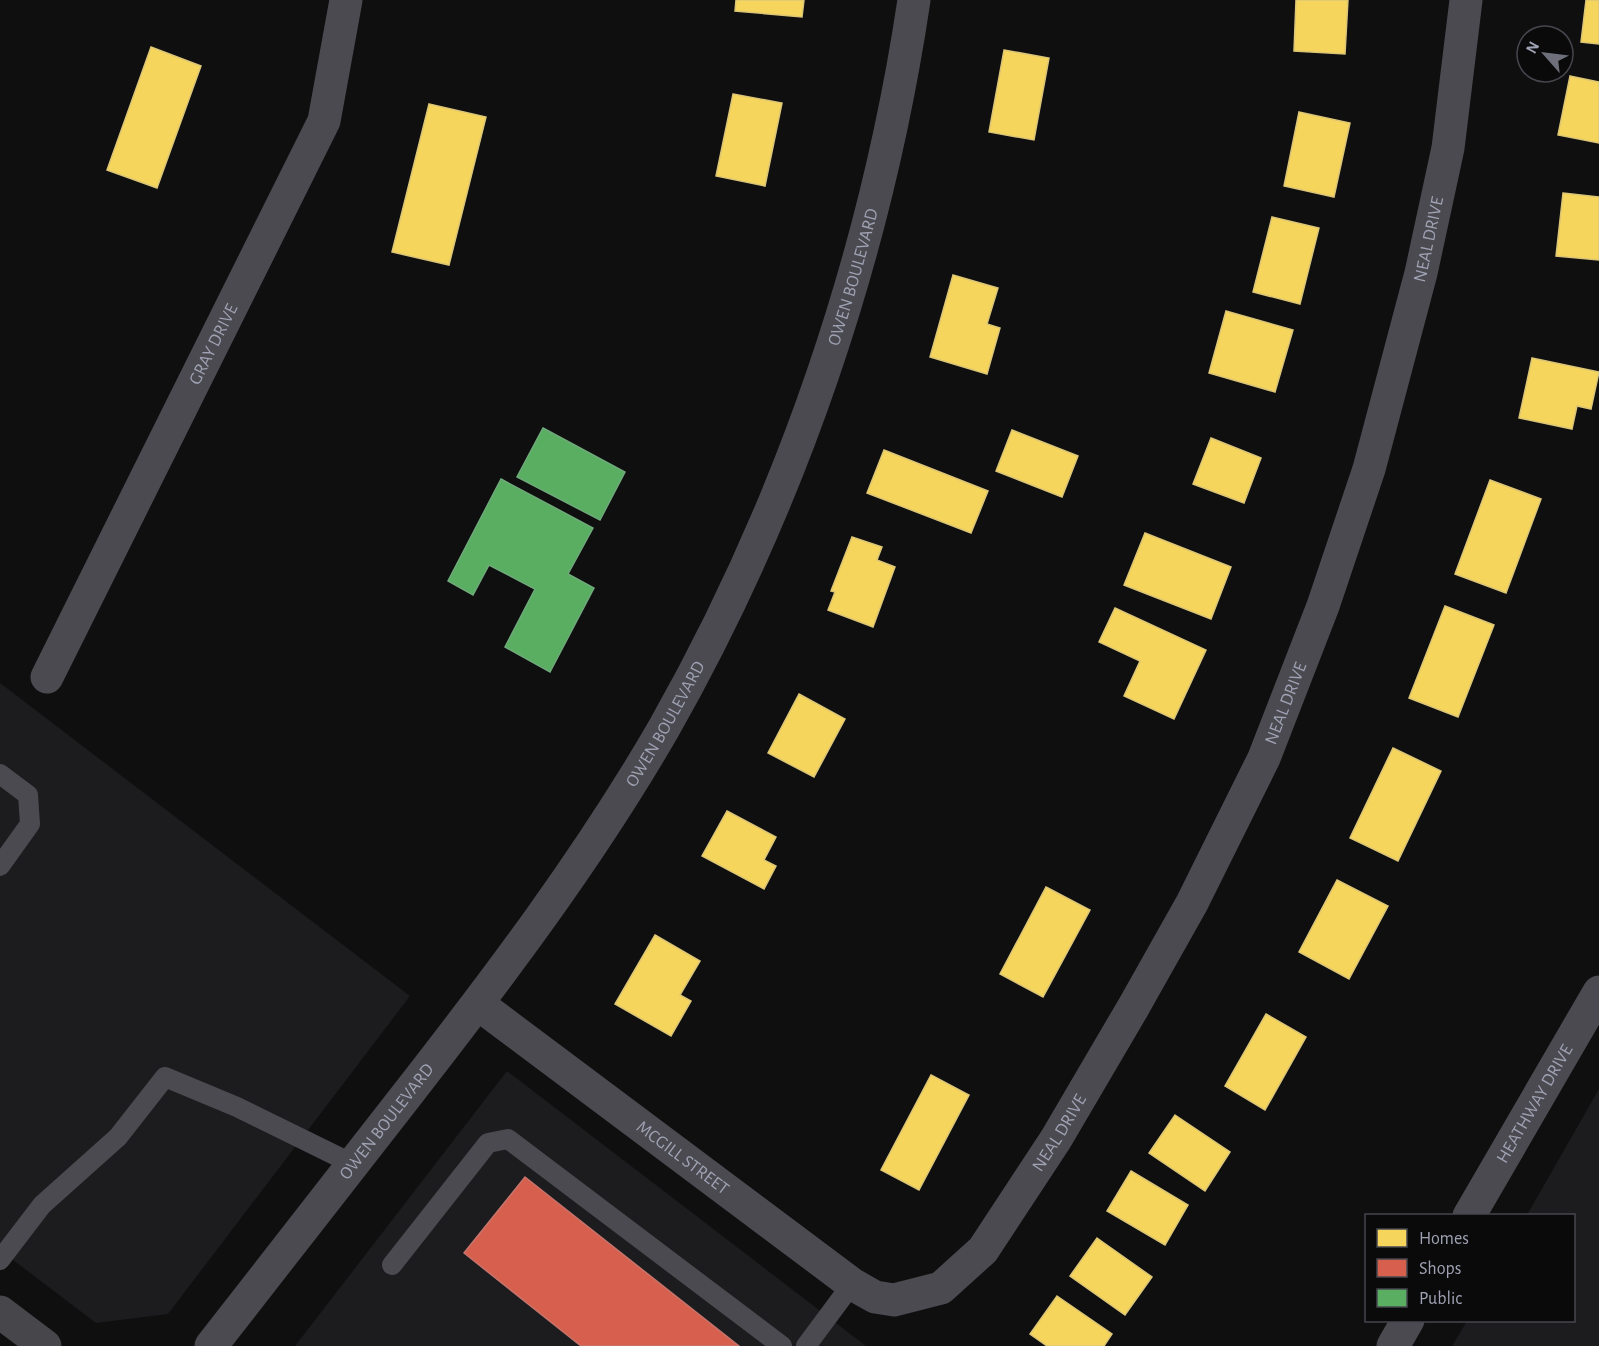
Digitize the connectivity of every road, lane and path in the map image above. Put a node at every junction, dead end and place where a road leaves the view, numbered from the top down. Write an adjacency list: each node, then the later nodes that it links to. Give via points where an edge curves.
1 (346, 0): 4 (street, GRAY DRIVE, via 324,121)
2 (914, 0): 8 (street, OWEN BOULEVARD, via 871,213 820,387 769,519 725,616 663,729 551,904)
3 (1466, 0): 14 (street, NEAL DRIVE, via 1448,148 1421,273 1369,469 1323,606 1264,759 1192,903 1134,1006 1056,1139 983,1250 941,1288)
4 (46, 677)
5 (0, 774): 6 (lane, via 28,795 30,824)
6 (0, 866)
7 (1599, 992): 10 (street, HEATHWAY DRIVE)
8 (478, 1004): 9 (street, OWEN BOULEVARD); 13 (street, MCGILL STREET)
9 (353, 1164): 11 (lane, via 237,1107 165,1077 118,1137 42,1205); 18 (street, OWEN BOULEVARD)
10 (1470, 1214)
11 (0, 1260)
12 (392, 1265): 19 (lane, via 488,1143 508,1139)
13 (852, 1284): 14 (street, MCGILL STREET, via 875,1297); 20 (lane)
14 (894, 1300)
15 (0, 1312): 17 (main road)
16 (1407, 1322): 21 (street)
17 (45, 1346)
18 (211, 1346)
19 (782, 1346)
20 (806, 1346)
21 (1393, 1346)

